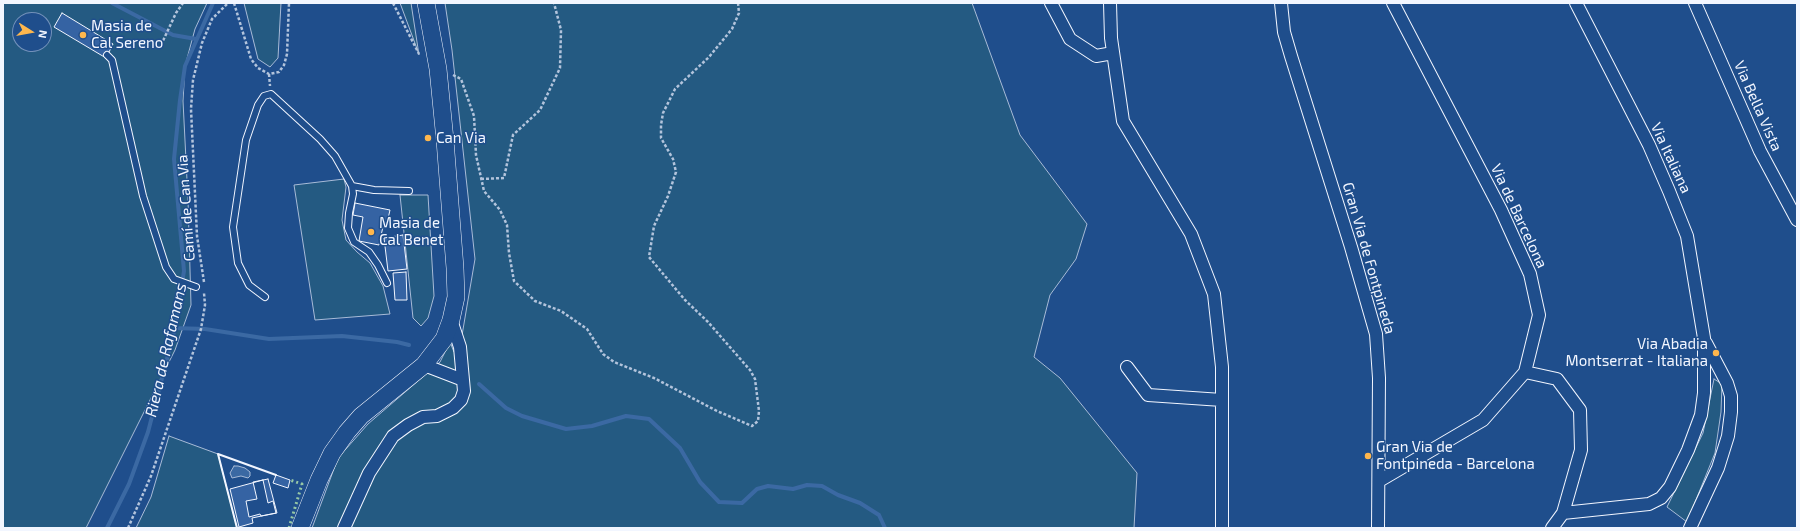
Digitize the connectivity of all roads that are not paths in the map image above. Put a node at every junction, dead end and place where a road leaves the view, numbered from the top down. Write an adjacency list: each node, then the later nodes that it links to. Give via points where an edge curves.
1 (426, 3): 16 (main road, via 438,69 455,268 456,297)
2 (1051, 3): 8 (street, via 1070,39 1096,56)
3 (1110, 3): 8 (street)
4 (1281, 3): 23 (street, Gran Via de Fontpineda, via 1284,32 1376,334 1379,378)
5 (1393, 3): 20 (street, Via de Barcelona, via 1501,210 1530,274 1539,315)
6 (1576, 3): 17 (street, Via Italiana, via 1649,145 1687,236)
7 (1695, 3): 12 (street, Via Bella Vista, via 1760,151)
8 (1113, 52): 22 (street, via 1123,121 1191,234 1214,294 1222,367)
9 (107, 55): 14 (lane, via 112,60 143,196 166,267 174,279)
10 (352, 186): 11 (lane, via 374,190); 13 (lane, via 348,228 354,242 369,252); 15 (lane, via 335,156 320,139 271,94 264,96 258,105 246,140 234,227 238,263 249,285)
11 (409, 191)
12 (1797, 220)
13 (387, 283)
14 (196, 287)
15 (265, 297)
16 (451, 320): 18 (main road, via 444,339); 21 (street, via 460,347)
17 (1704, 338): 24 (street, via 1704,393 1701,415 1670,487 1661,498 1649,504); 30 (street, via 1727,383 1732,412 1718,468)
18 (424, 365): 21 (street); 25 (main road, via 361,416 347,432 332,453)
19 (1127, 367): 22 (street, via 1148,394)
20 (1525, 372): 23 (street, Via de Barcelona, via 1483,420); 24 (street, via 1557,379 1580,410 1581,450)
21 (463, 380): 26 (street, via 464,391 461,400 453,408 437,416 423,417 393,436 369,473)
22 (1222, 400): 27 (street)
23 (1379, 482): 28 (street, Gran Via de Fontpineda)
24 (1563, 513): 29 (street)
25 (300, 528)
26 (344, 528)
27 (1222, 528)
28 (1378, 528)
29 (1552, 528)
30 (1690, 528)

